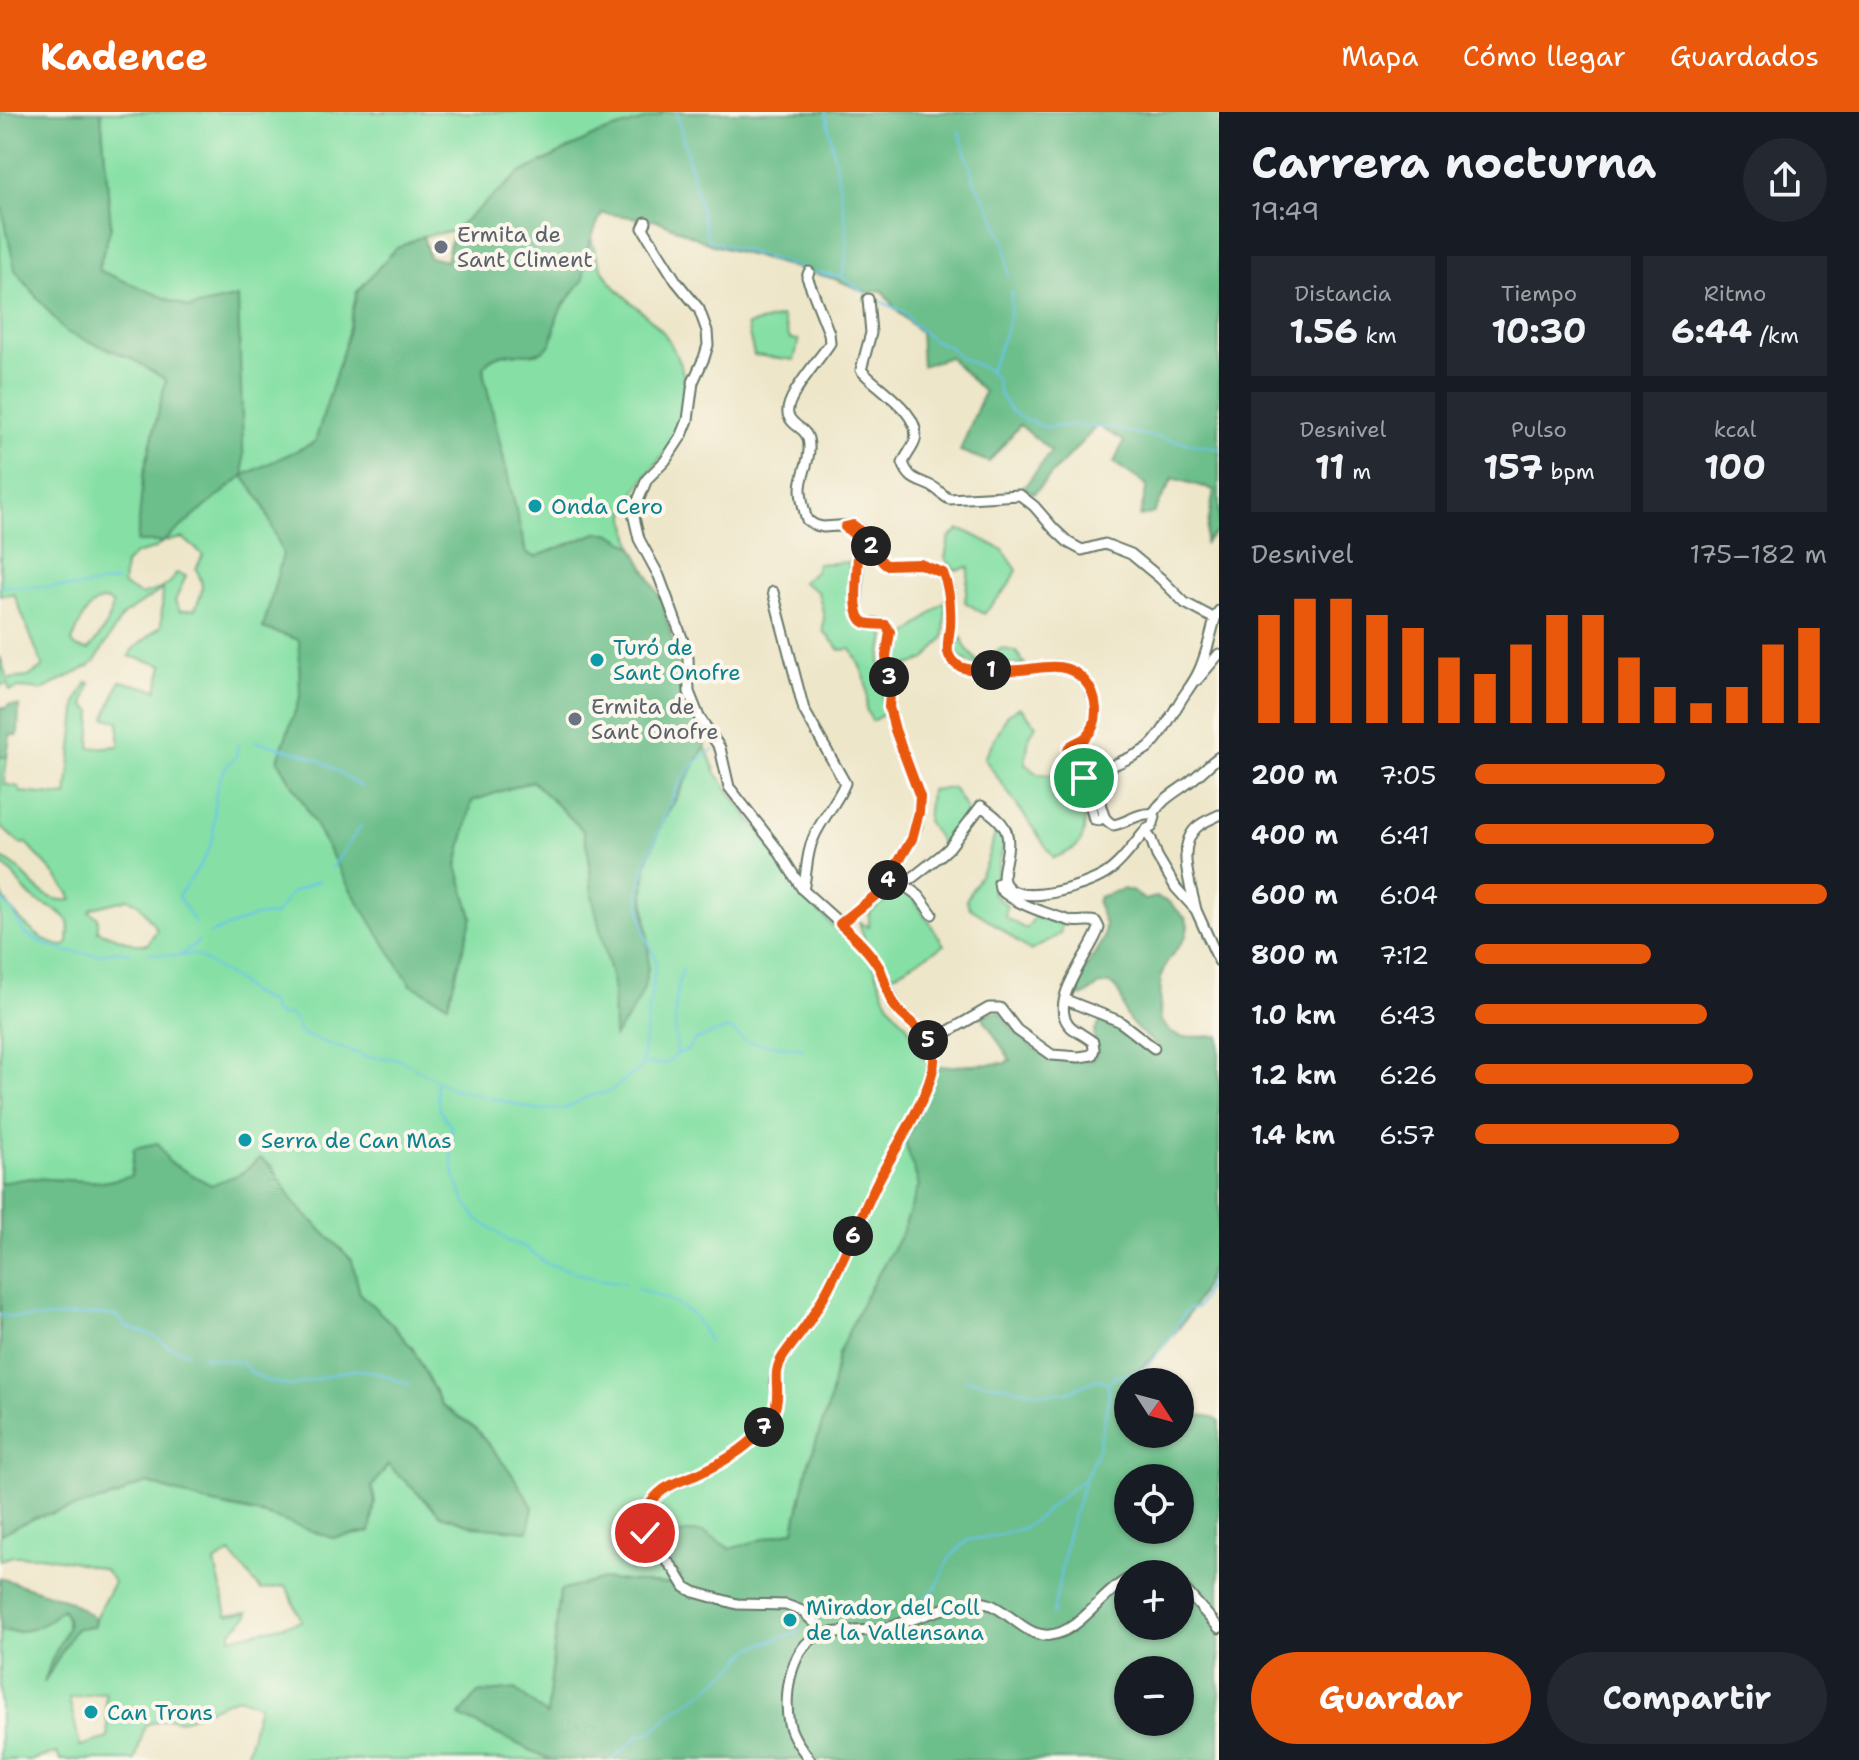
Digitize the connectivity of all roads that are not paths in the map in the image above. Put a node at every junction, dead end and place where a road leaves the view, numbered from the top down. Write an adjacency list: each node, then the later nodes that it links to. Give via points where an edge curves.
1 (646, 222): 16 (street, via 643,228 703,317 708,345 693,382 682,435 647,479 633,513 634,525 674,613 688,658 689,692 720,748 729,787)
2 (809, 272): 4 (street, via 830,343 787,410 808,439 801,489 807,520)
3 (868, 299): 6 (street, via 871,333 861,370 913,421 916,440 903,463 911,477 949,499 1020,495 1069,543 1082,550 1105,544 1131,554 1185,603)
4 (845, 527): 12 (street, via 859,528 886,565 920,564 943,573 950,607 948,652 960,667 1064,667 1084,681 1096,705 1095,716 1086,737 1072,744 1069,758 1084,778 1094,819); 17 (street, via 859,546 859,618 886,625 890,632 889,707 920,797 912,839)
5 (773, 592): 16 (street, via 804,710 845,783 812,840)
6 (1217, 615): 8 (street)
7 (1219, 654): 8 (street)
8 (1191, 685): 12 (street, via 1151,745 1100,776)
9 (1219, 757): 10 (street, via 1170,794)
10 (1153, 814): 12 (street, via 1113,825); 13 (street, via 1152,827)
11 (1219, 815): 18 (street, via 1199,826 1188,841)
12 (1104, 817)
13 (1143, 834): 14 (street, via 1114,867 1090,881 1029,895 1015,893); 18 (street)
14 (1004, 881): 15 (street, via 1007,831 981,806 949,848); 22 (street, via 1000,889 1014,900 1073,922 1096,922 1099,928 1071,979)
15 (901, 883): 17 (street); 19 (street)
16 (803, 890): 20 (street)
17 (881, 891): 20 (street)
18 (1196, 910): 21 (street)
19 (932, 914)
20 (840, 924): 23 (street, via 871,955 895,1007)
21 (1219, 961)
22 (1066, 1000): 23 (street, via 1065,1019 1093,1042 1092,1055 1052,1055 994,1007); 24 (street, via 1119,1021)
23 (931, 1044): 28 (street, via 934,1062 919,1107 811,1320 781,1360 775,1380 777,1403 763,1430 722,1462 660,1492 645,1517 645,1533 685,1587 737,1604 786,1605 802,1611)
24 (1154, 1048)
25 (1114, 1586): 28 (street, via 1067,1629 1053,1635 1035,1632 981,1602 875,1631)
26 (1194, 1600): 27 (street)
27 (1219, 1628)
28 (822, 1634): 29 (street, via 800,1651 787,1698 789,1726)
29 (810, 1760)

